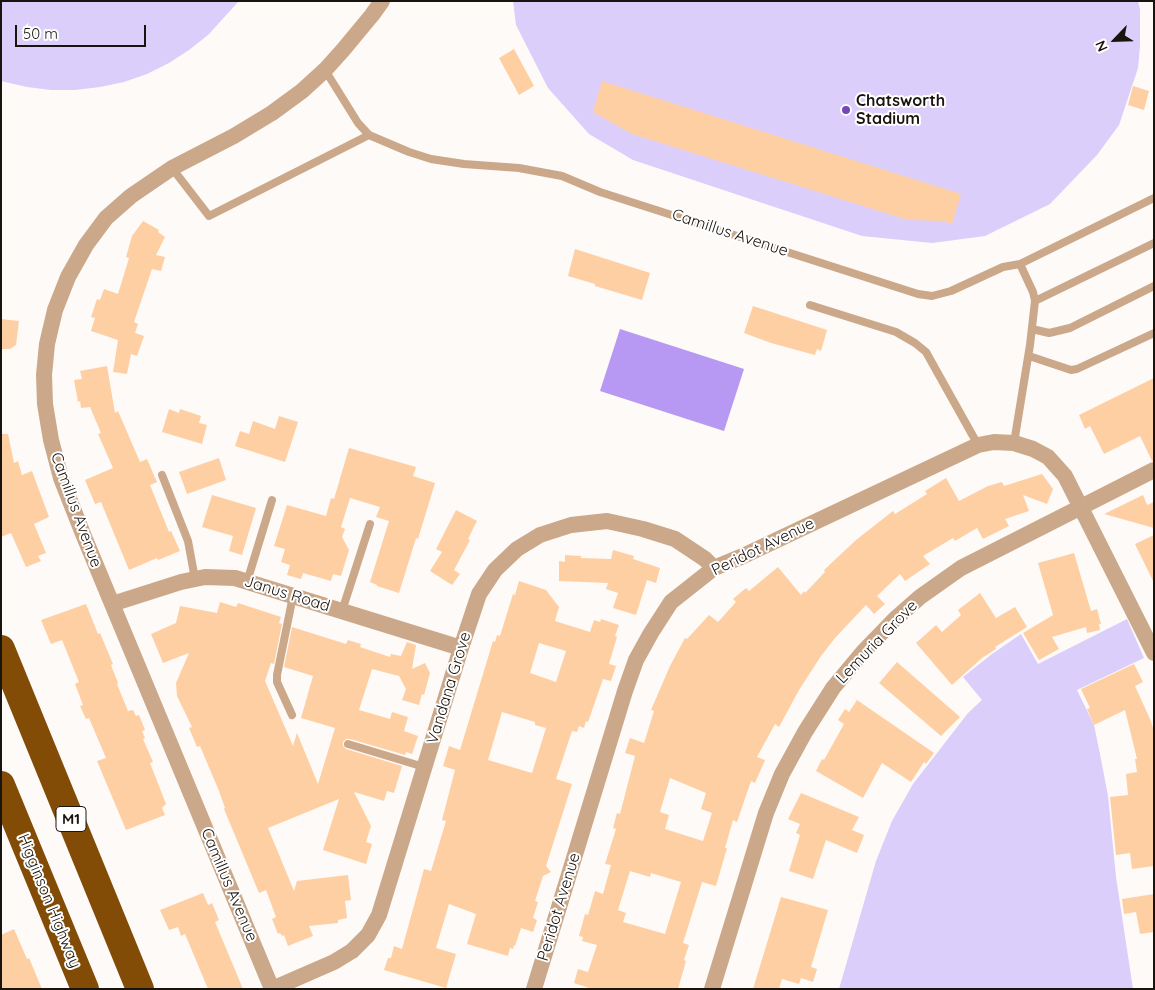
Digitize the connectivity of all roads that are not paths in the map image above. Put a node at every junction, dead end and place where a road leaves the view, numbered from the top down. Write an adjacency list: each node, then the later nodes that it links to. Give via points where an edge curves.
1 (382, 1): 2 (street, Camillus Avenue)
2 (326, 70): 3 (lane, Camillus Avenue, via 358,123); 4 (street, Camillus Avenue, via 272,113)
3 (369, 135): 4 (lane, via 209,216); 7 (lane, Camillus Avenue, via 432,159 538,170 562,176 600,192 918,294 932,296 951,291 1003,267)
4 (172, 168): 25 (street, Camillus Avenue, via 130,196 106,218 86,245 55,310 47,344 45,404 51,440 61,478)
5 (1154, 198): 7 (lane, Camillus Avenue)
6 (1154, 242): 9 (lane)
7 (1020, 264): 9 (lane)
8 (1154, 286): 11 (lane, via 1070,328 1049,333)
9 (1035, 301): 11 (lane)
10 (810, 305): 15 (lane, via 896,332 926,352)
11 (1032, 329): 13 (lane)
12 (1154, 332): 13 (lane, via 1077,369 1071,370)
13 (1029, 356): 14 (lane)
14 (1014, 443): 15 (street, Peridot Avenue); 19 (street, Peridot Avenue, via 1048,456 1065,476)
15 (978, 445): 21 (street, Peridot Avenue)
16 (1154, 470): 19 (street, Lemuria Grove)
17 (162, 475): 22 (lane, via 188,541)
18 (272, 500): 23 (lane)
19 (1080, 506): 29 (street, Peridot Avenue); 38 (street, Lemuria Grove, via 939,582 863,652 833,688 791,757 766,812)
20 (370, 524): 26 (lane)
21 (714, 568): 27 (street, Vandana Grove, via 675,538 607,521 571,525 540,535 495,570 479,594); 37 (street, Peridot Avenue, via 671,602 636,660)
22 (195, 579): 23 (street, Janus Road, via 235,578); 25 (street, Janus Road)
23 (247, 582): 24 (street, Janus Road)
24 (293, 596): 26 (street, Janus Road); 30 (lane, via 277,675)
25 (112, 604): 36 (street, Camillus Avenue)
26 (342, 611): 27 (street, Janus Road)
27 (461, 648): 32 (street, Vandana Grove)
28 (1, 649): 35 (highway, M1)
29 (1154, 653)
30 (292, 715)
31 (348, 744): 32 (lane)
32 (424, 768): 36 (street, Vandana Grove, via 379,914 368,935 352,951 334,962)
33 (1, 785): 34 (highway, Higginson Highway)
34 (85, 989)
35 (140, 989)
36 (272, 989)
37 (534, 989)
38 (712, 989)

